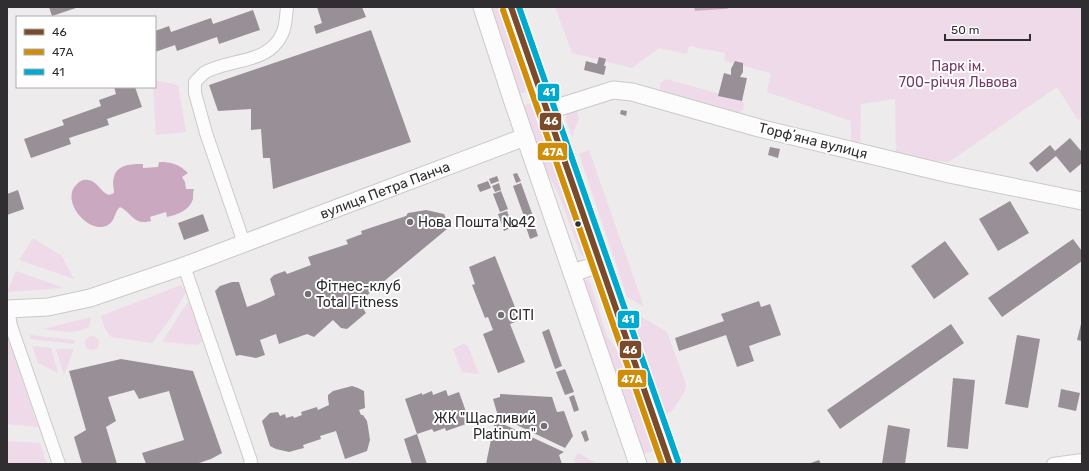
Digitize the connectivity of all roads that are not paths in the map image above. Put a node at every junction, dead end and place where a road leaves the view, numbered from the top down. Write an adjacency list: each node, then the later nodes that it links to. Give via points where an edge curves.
1 (287, 7): 7 (street, via 283,33 266,54 210,71 195,82 195,93 206,133)
2 (482, 7): 5 (street)
3 (512, 7): 4 (street)
4 (547, 111): 6 (street, Торфʼяна вулиця, via 614,90 632,92 759,128 943,172); 8 (street)
5 (525, 137): 7 (street, вулиця Петра Панча); 10 (street)
6 (1082, 201)
7 (244, 243): 9 (street, вулиця Петра Панча)
8 (600, 264): 10 (street); 16 (street)
9 (184, 266): 11 (street, вулиця Петра Панча, via 70,303); 14 (street)
10 (572, 273): 15 (street)
11 (7, 309): 13 (street)
12 (1082, 460): 17 (street)
13 (59, 464)
14 (250, 464)
15 (638, 464)
16 (670, 464)
17 (1053, 464)

